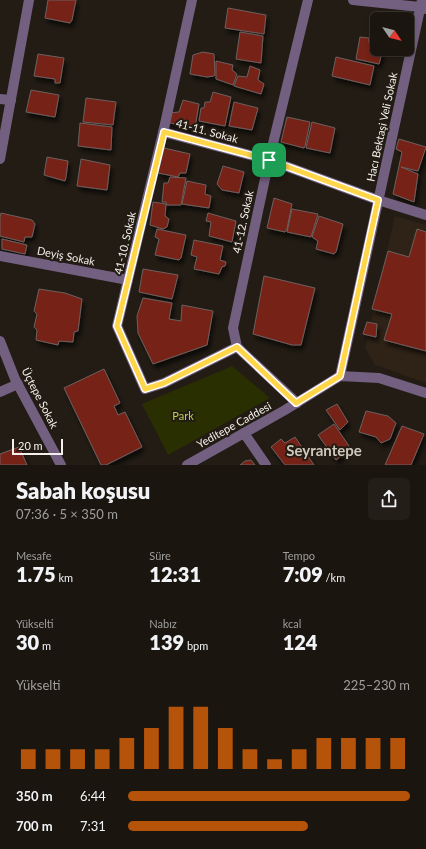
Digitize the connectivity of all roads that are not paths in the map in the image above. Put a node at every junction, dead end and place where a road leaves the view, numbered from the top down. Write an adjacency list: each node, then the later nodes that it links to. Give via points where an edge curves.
1 (29, 0): 7 (street)
2 (192, 0): 8 (street, 41-10. Sokak)
3 (308, 0): 10 (street, 41-12. Sokak)
4 (353, 0): 5 (street)
5 (423, 5): 11 (street, Hacı Bektaşi Veli Sokak)
6 (0, 99): 7 (street)
7 (12, 100): 9 (street)
8 (164, 132): 10 (street, 41-11. Sokak); 14 (street, 41-10. Sokak)
9 (0, 159)
10 (269, 160): 11 (street, 41-11. Sokak); 16 (street, 41-12. Sokak, via 233,328)
11 (378, 200): 12 (street, 41-11. Sokak); 17 (street, Hacı Bektaşi Veli Sokak)
12 (426, 215)
13 (0, 256): 14 (street, Deyiş Sokak)
14 (128, 280): 16 (street, 41-10. Sokak, via 117,326 145,389 164,383)
15 (0, 341): 18 (street, Üçtepe Sokak)
16 (237, 347): 21 (street)
17 (340, 376): 20 (street, via 379,378); 21 (street, Yeditepe Caddesi)
18 (18, 384): 19 (street); 23 (street, Üçtepe Sokak)
19 (0, 392)
20 (426, 393)
21 (296, 403): 22 (street, Yeditepe Caddesi)
22 (244, 433): 24 (street, Yeditepe Caddesi); 25 (street)
23 (61, 465)
24 (187, 465)
25 (266, 465)

